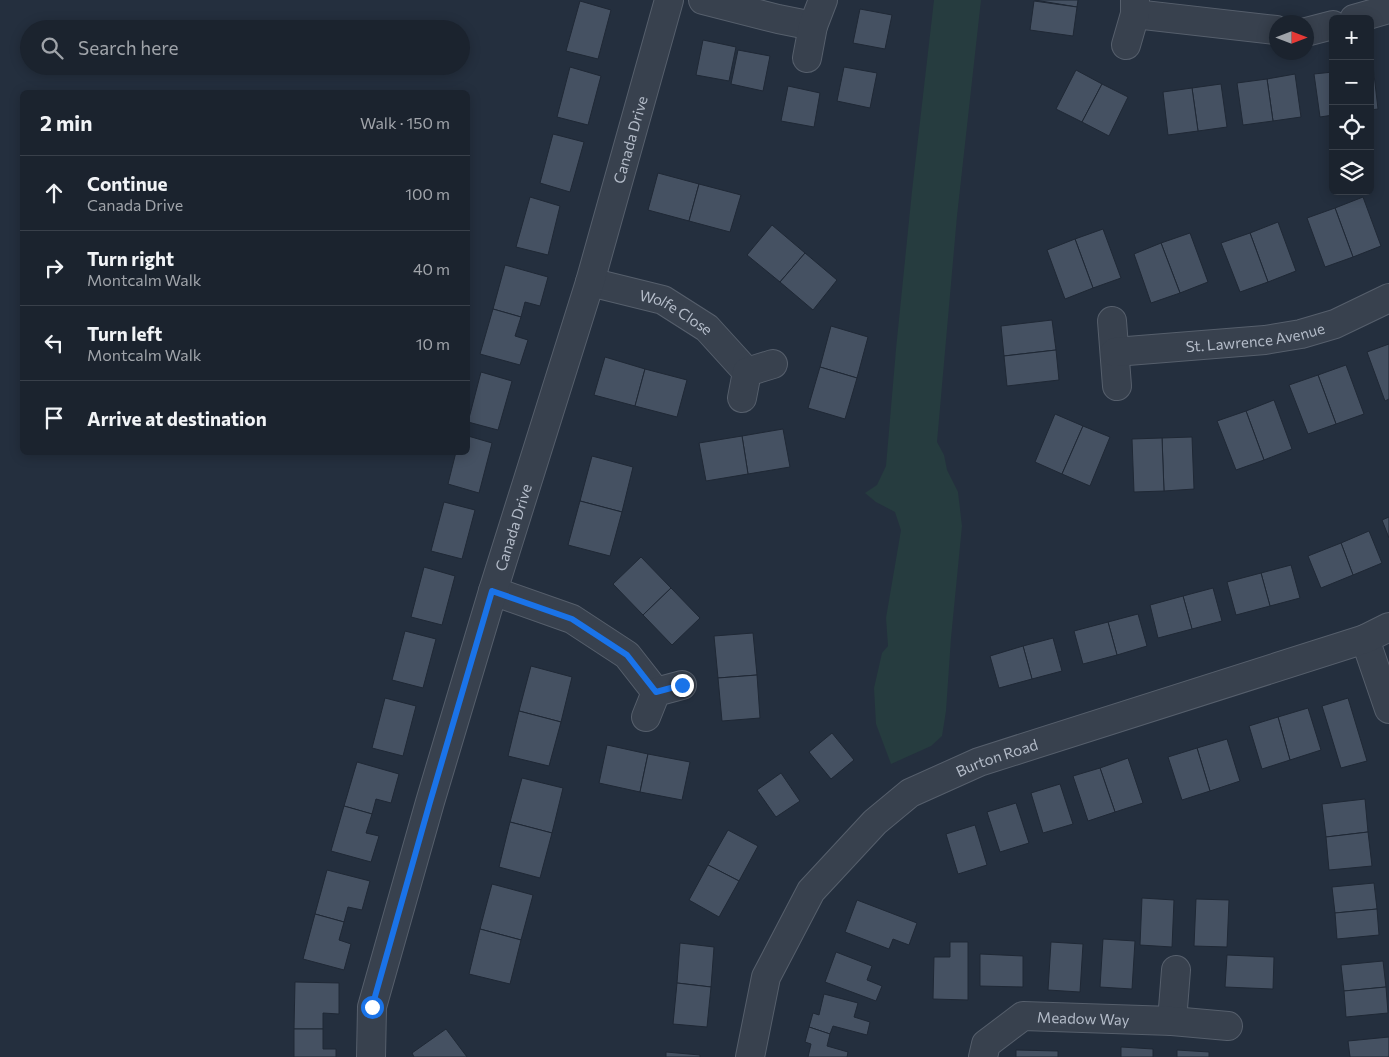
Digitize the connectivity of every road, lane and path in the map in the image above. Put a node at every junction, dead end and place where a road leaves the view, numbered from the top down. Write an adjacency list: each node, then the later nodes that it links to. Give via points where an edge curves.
1 (669, 0): 13 (street, Canada Drive)
2 (703, 0): 7 (street)
3 (822, 0): 7 (street)
4 (1135, 7): 9 (street); 11 (street)
5 (1389, 9): 6 (street)
6 (1368, 15)
7 (813, 26): 12 (street)
8 (1329, 26): 10 (street)
9 (1269, 29)
10 (1314, 30)
11 (1126, 45)
12 (807, 58)
13 (590, 282): 17 (street, Wolfe Close, via 663,300 707,328 744,385); 19 (street, Canada Drive)
14 (1389, 298): 16 (street, St. Lawrence Avenue, via 1335,324 1301,334 1265,340)
15 (1112, 321): 16 (street)
16 (1115, 352): 18 (street)
17 (773, 364)
18 (1117, 386)
19 (492, 591): 22 (street, via 572,619 627,655 669,689); 26 (street, Canada Drive, via 372,1007)
20 (1377, 633): 21 (street); 27 (street, Burton Road, via 979,762 910,792 875,822 811,891 766,977)
21 (1389, 709)
22 (646, 717)
23 (1176, 970): 24 (street)
24 (1172, 1021): 25 (street, Meadow Way); 28 (street, Meadow Way, via 1023,1016 986,1044)
25 (1228, 1026)
26 (371, 1057)
27 (750, 1057)
28 (982, 1057)

